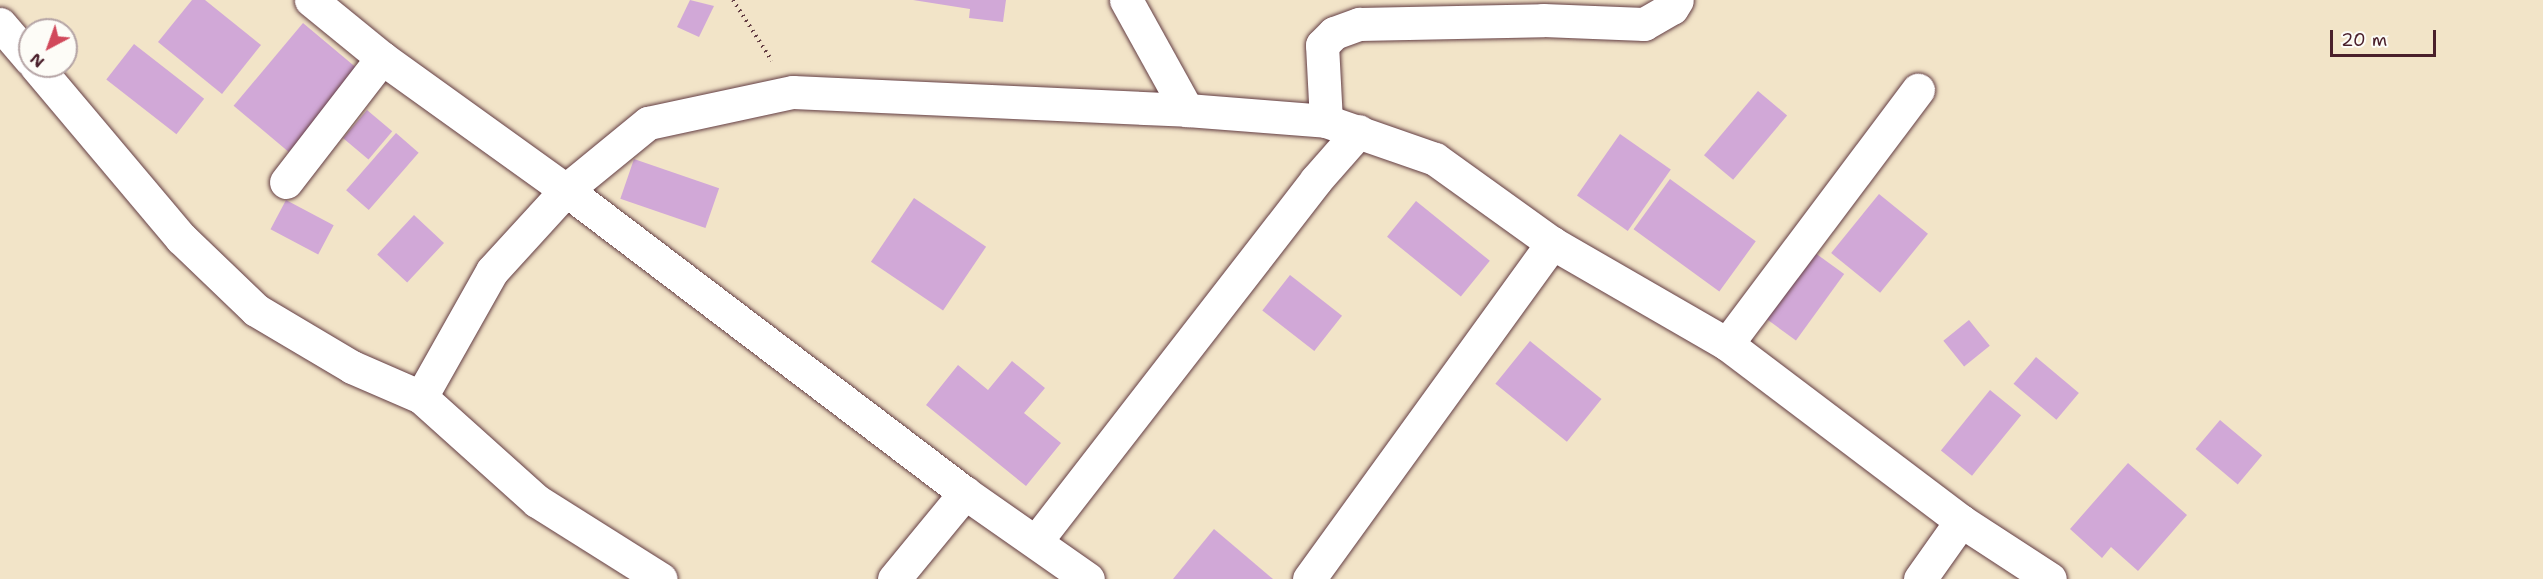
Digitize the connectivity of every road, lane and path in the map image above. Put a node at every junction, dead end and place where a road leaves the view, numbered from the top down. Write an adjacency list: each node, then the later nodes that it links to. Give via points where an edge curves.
1 (311, 0): 8 (street)
2 (733, 0): 11 (path)
3 (1126, 0): 12 (street)
4 (1677, 0): 5 (street, via 1672,8 1644,24)
5 (1357, 12): 13 (street, via 1322,45)
6 (0, 24): 7 (street)
7 (18, 45)
8 (382, 58): 15 (street); 16 (street)
9 (46, 78): 19 (street, via 182,238 256,310 352,367)
10 (1918, 90): 18 (street)
11 (793, 92): 12 (street); 16 (street, via 648,123)
12 (1187, 110): 13 (street)
13 (1326, 122): 14 (street)
14 (1359, 131): 17 (street, via 1435,159); 22 (street, via 1308,189)
15 (286, 182)
16 (566, 190): 19 (street, via 492,271); 20 (street)
17 (1552, 243): 18 (street); 26 (street)
18 (1727, 344): 21 (street)
19 (421, 397): 23 (street, via 537,501)
20 (964, 493): 22 (street); 24 (street)
21 (1961, 521): 27 (street); 28 (street)
22 (1037, 540): 25 (street)
23 (661, 579)
24 (894, 579)
25 (1088, 579)
26 (1309, 579)
27 (1920, 579)
28 (2050, 579)

